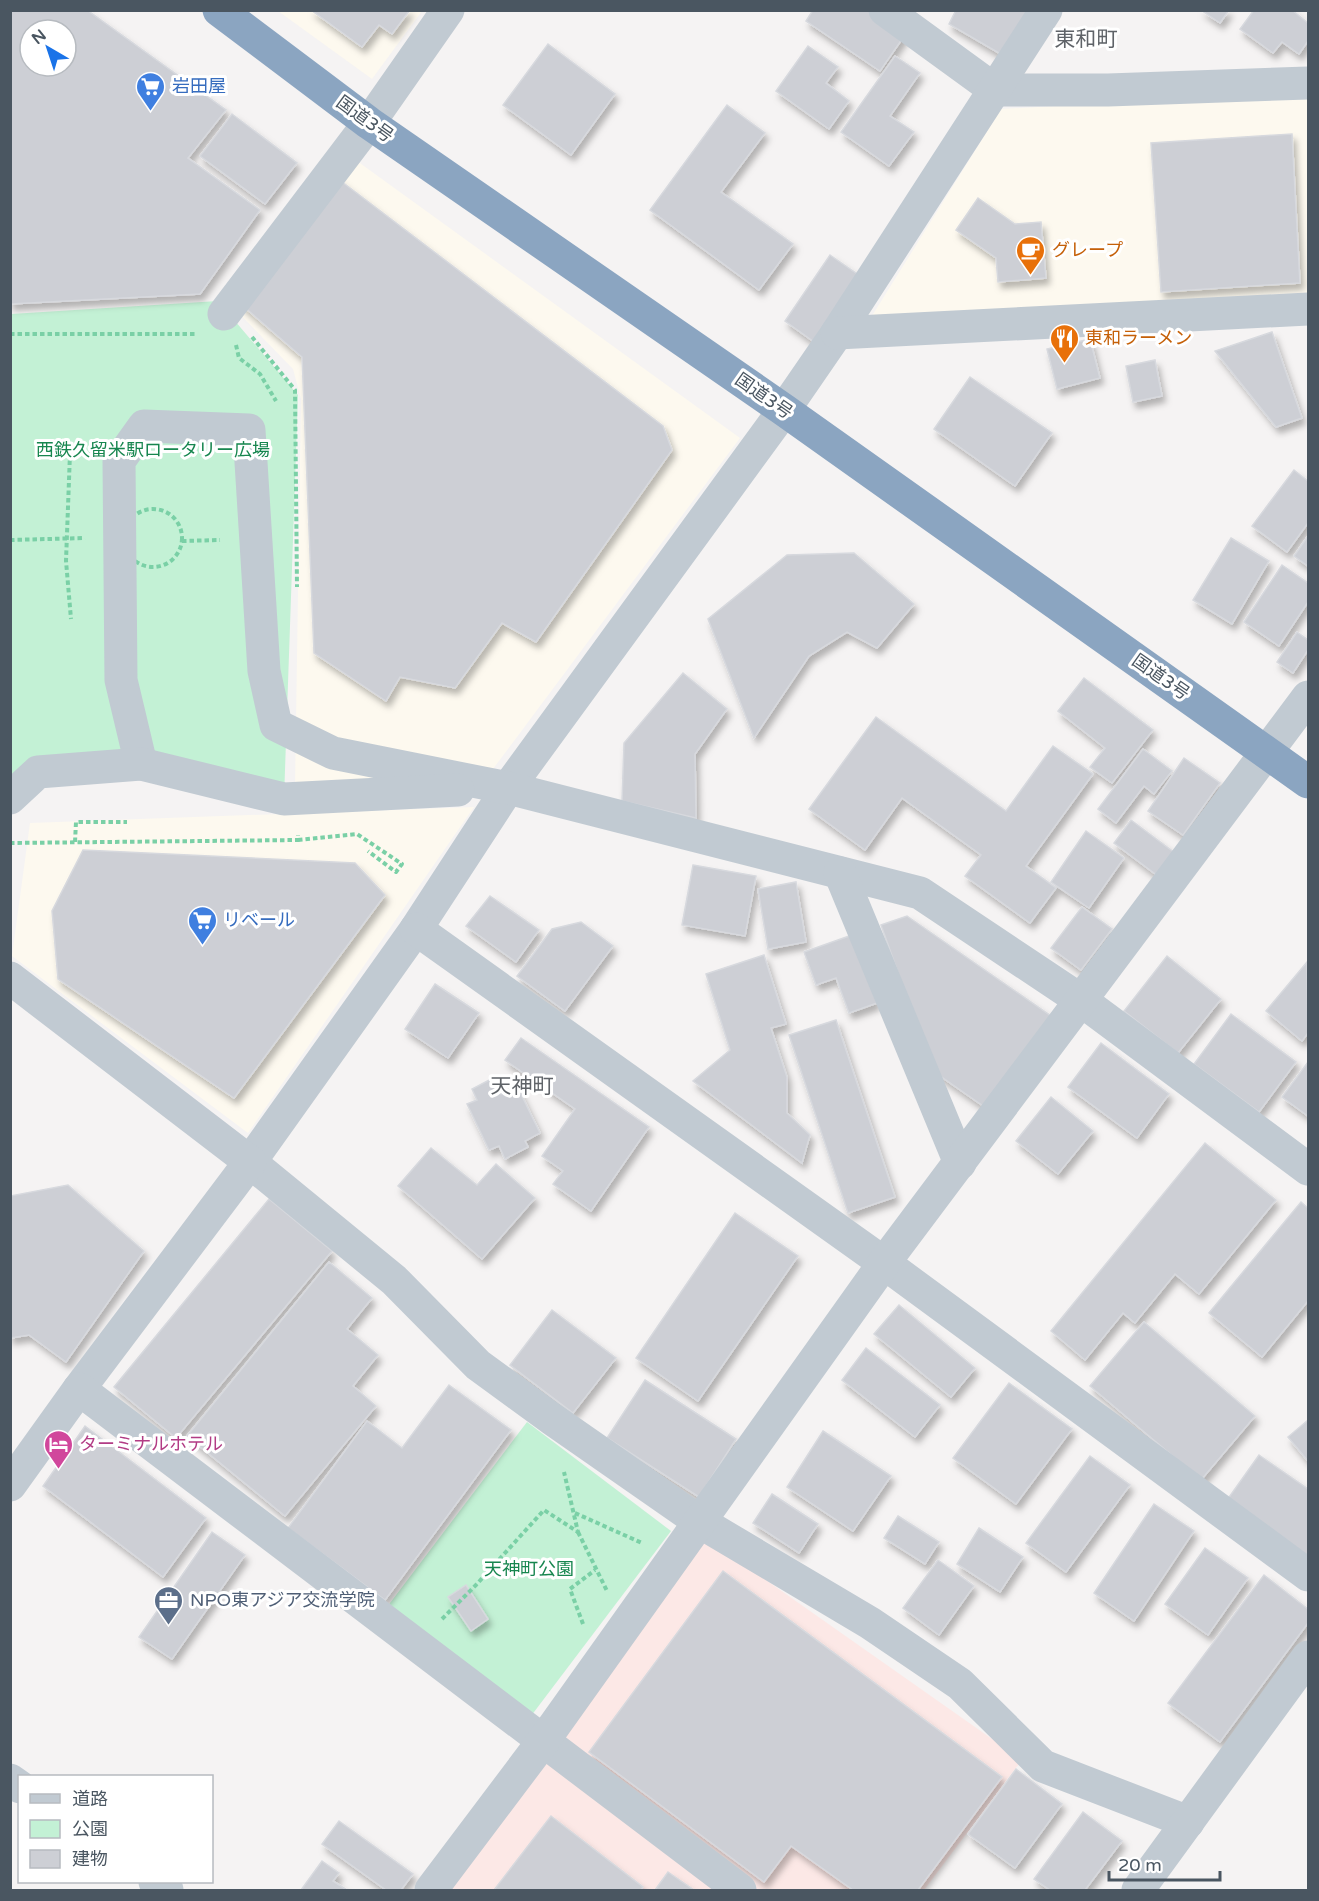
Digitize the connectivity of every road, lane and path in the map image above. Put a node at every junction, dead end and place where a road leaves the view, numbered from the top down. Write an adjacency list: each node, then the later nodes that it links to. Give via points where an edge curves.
1 (219, 10): 7 (highway, 国道3号)
2 (448, 10): 7 (street)
3 (885, 10): 6 (street)
4 (1046, 10): 6 (street)
5 (1308, 82): 6 (street)
6 (995, 90): 10 (street)
7 (369, 123): 9 (street); 15 (highway, 国道3号)
8 (1308, 309): 10 (street)
9 (236, 323): 20 (path, via 295,390)
10 (837, 333): 15 (street)
11 (10, 334): 12 (path)
12 (197, 334)
13 (239, 358): 14 (path, via 260,374)
14 (276, 401)
15 (784, 410): 23 (highway, 国道3号); 26 (street)
16 (70, 453): 17 (path)
17 (66, 538): 18 (path); 19 (path); 21 (path)
18 (89, 538)
19 (10, 540)
20 (297, 594)
21 (71, 619)
22 (1308, 697): 23 (street)
23 (1268, 753): 25 (highway, 国道3号); 37 (street)
24 (141, 765): 26 (street, via 284,799); 26 (street, via 121,681 119,461 144,426 249,430 264,671 276,725 333,753); 27 (street, via 38,772)
25 (1308, 783)
26 (508, 788): 34 (street); 35 (street)
27 (10, 798)
28 (127, 822): 31 (path, via 76,822)
29 (298, 828): 30 (path)
30 (298, 840): 31 (path); 33 (path, via 357,834 402,864 396,872)
31 (75, 842): 32 (path)
32 (10, 843)
33 (368, 851)
34 (840, 873): 37 (street, via 920,893); 39 (street)
35 (416, 929): 38 (street); 41 (street)
36 (10, 978): 38 (street)
37 (1082, 1001): 39 (street); 40 (street)
38 (250, 1162): 42 (street); 43 (street, via 394,1280 478,1365)
39 (960, 1163): 41 (street)
40 (1308, 1169)
41 (884, 1263): 46 (street); 50 (street)
42 (79, 1389): 44 (street); 52 (street)
43 (552, 1419): 45 (path); 46 (street)
44 (10, 1485)
45 (574, 1512): 47 (path); 48 (path)
46 (700, 1522): 48 (street); 56 (street, via 870,1623 960,1684 1043,1766)
47 (578, 1532): 49 (path); 52 (path, via 544,1510)
48 (675, 1557): 51 (street)
49 (595, 1570): 51 (path); 54 (path, via 570,1589)
50 (1308, 1575)
51 (626, 1626): 54 (street)
52 (417, 1643): 55 (street)
53 (1308, 1657): 56 (street)
54 (598, 1664): 55 (street)
55 (544, 1740): 57 (street); 58 (street)
56 (1188, 1822): 59 (street)
57 (431, 1890)
58 (740, 1890)
59 (1138, 1890)

